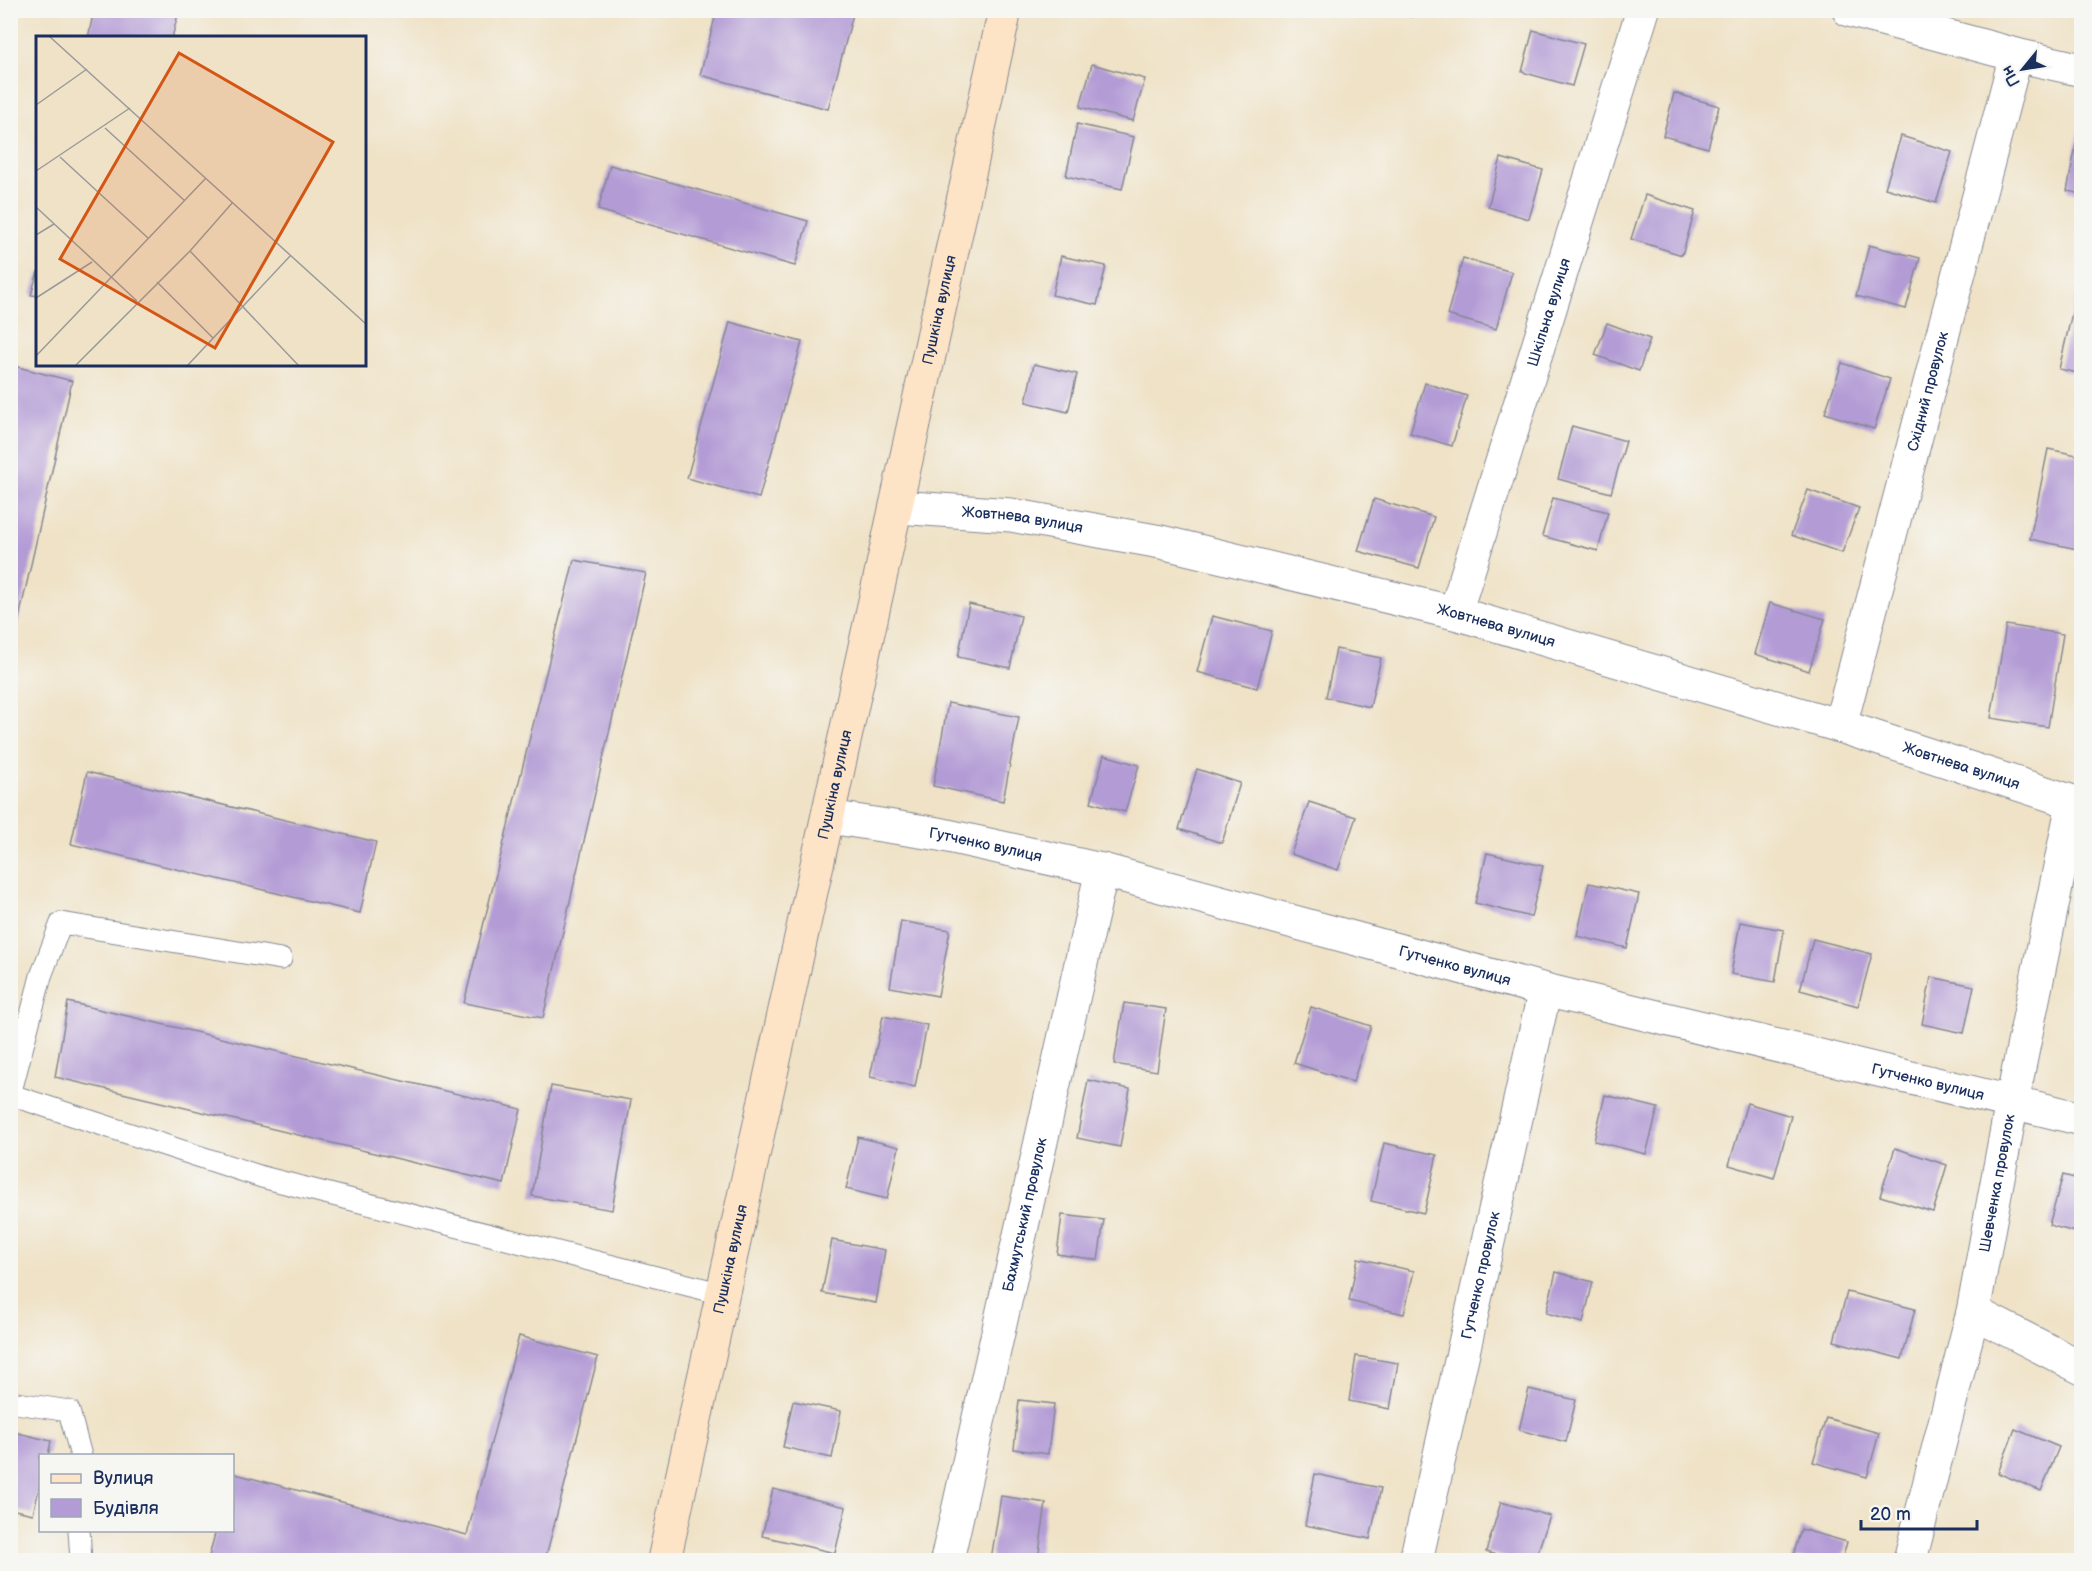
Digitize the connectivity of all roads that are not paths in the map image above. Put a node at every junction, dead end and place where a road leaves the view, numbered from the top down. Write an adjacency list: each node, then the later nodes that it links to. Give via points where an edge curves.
1 (1005, 10): 6 (main road, Пушкіна вулиця)
2 (1643, 10): 7 (street, Шкільна вулиця)
3 (1849, 10): 4 (street)
4 (2016, 55): 5 (street); 8 (street, Східний провулок)
5 (2082, 70)
6 (897, 507): 7 (street, Жовтнева вулиця, via 1011,515 1161,542); 10 (main road, Пушкіна вулиця)
7 (1455, 613): 8 (street, Жовтнева вулиця)
8 (1840, 726): 9 (street, Жовтнева вулиця)
9 (2078, 804): 15 (street, Шевченка провулок)
10 (828, 817): 11 (street, Гутченко вулиця, via 939,834); 17 (main road, Пушкіна вулиця)
11 (1102, 870): 13 (street, Гутченко вулиця); 25 (street, Бахмутський провулок)
12 (281, 959): 14 (lane, via 61,923 41,976)
13 (1545, 990): 15 (street, Гутченко вулиця); 26 (street, Гутченко провулок)
14 (11, 1095): 17 (lane, via 262,1177)
15 (2012, 1102): 16 (street, Гутченко вулиця); 18 (street, Шевченка провулок)
16 (2082, 1119)
17 (723, 1294): 24 (main road, Пушкіна вулиця)
18 (1973, 1312): 19 (street); 27 (street, Шевченка провулок)
19 (2082, 1368)
20 (10, 1402): 21 (lane, via 69,1411)
21 (81, 1454)
22 (79, 1532): 23 (lane)
23 (81, 1560)
24 (664, 1560)
25 (947, 1560)
26 (1416, 1560)
27 (1910, 1560)

